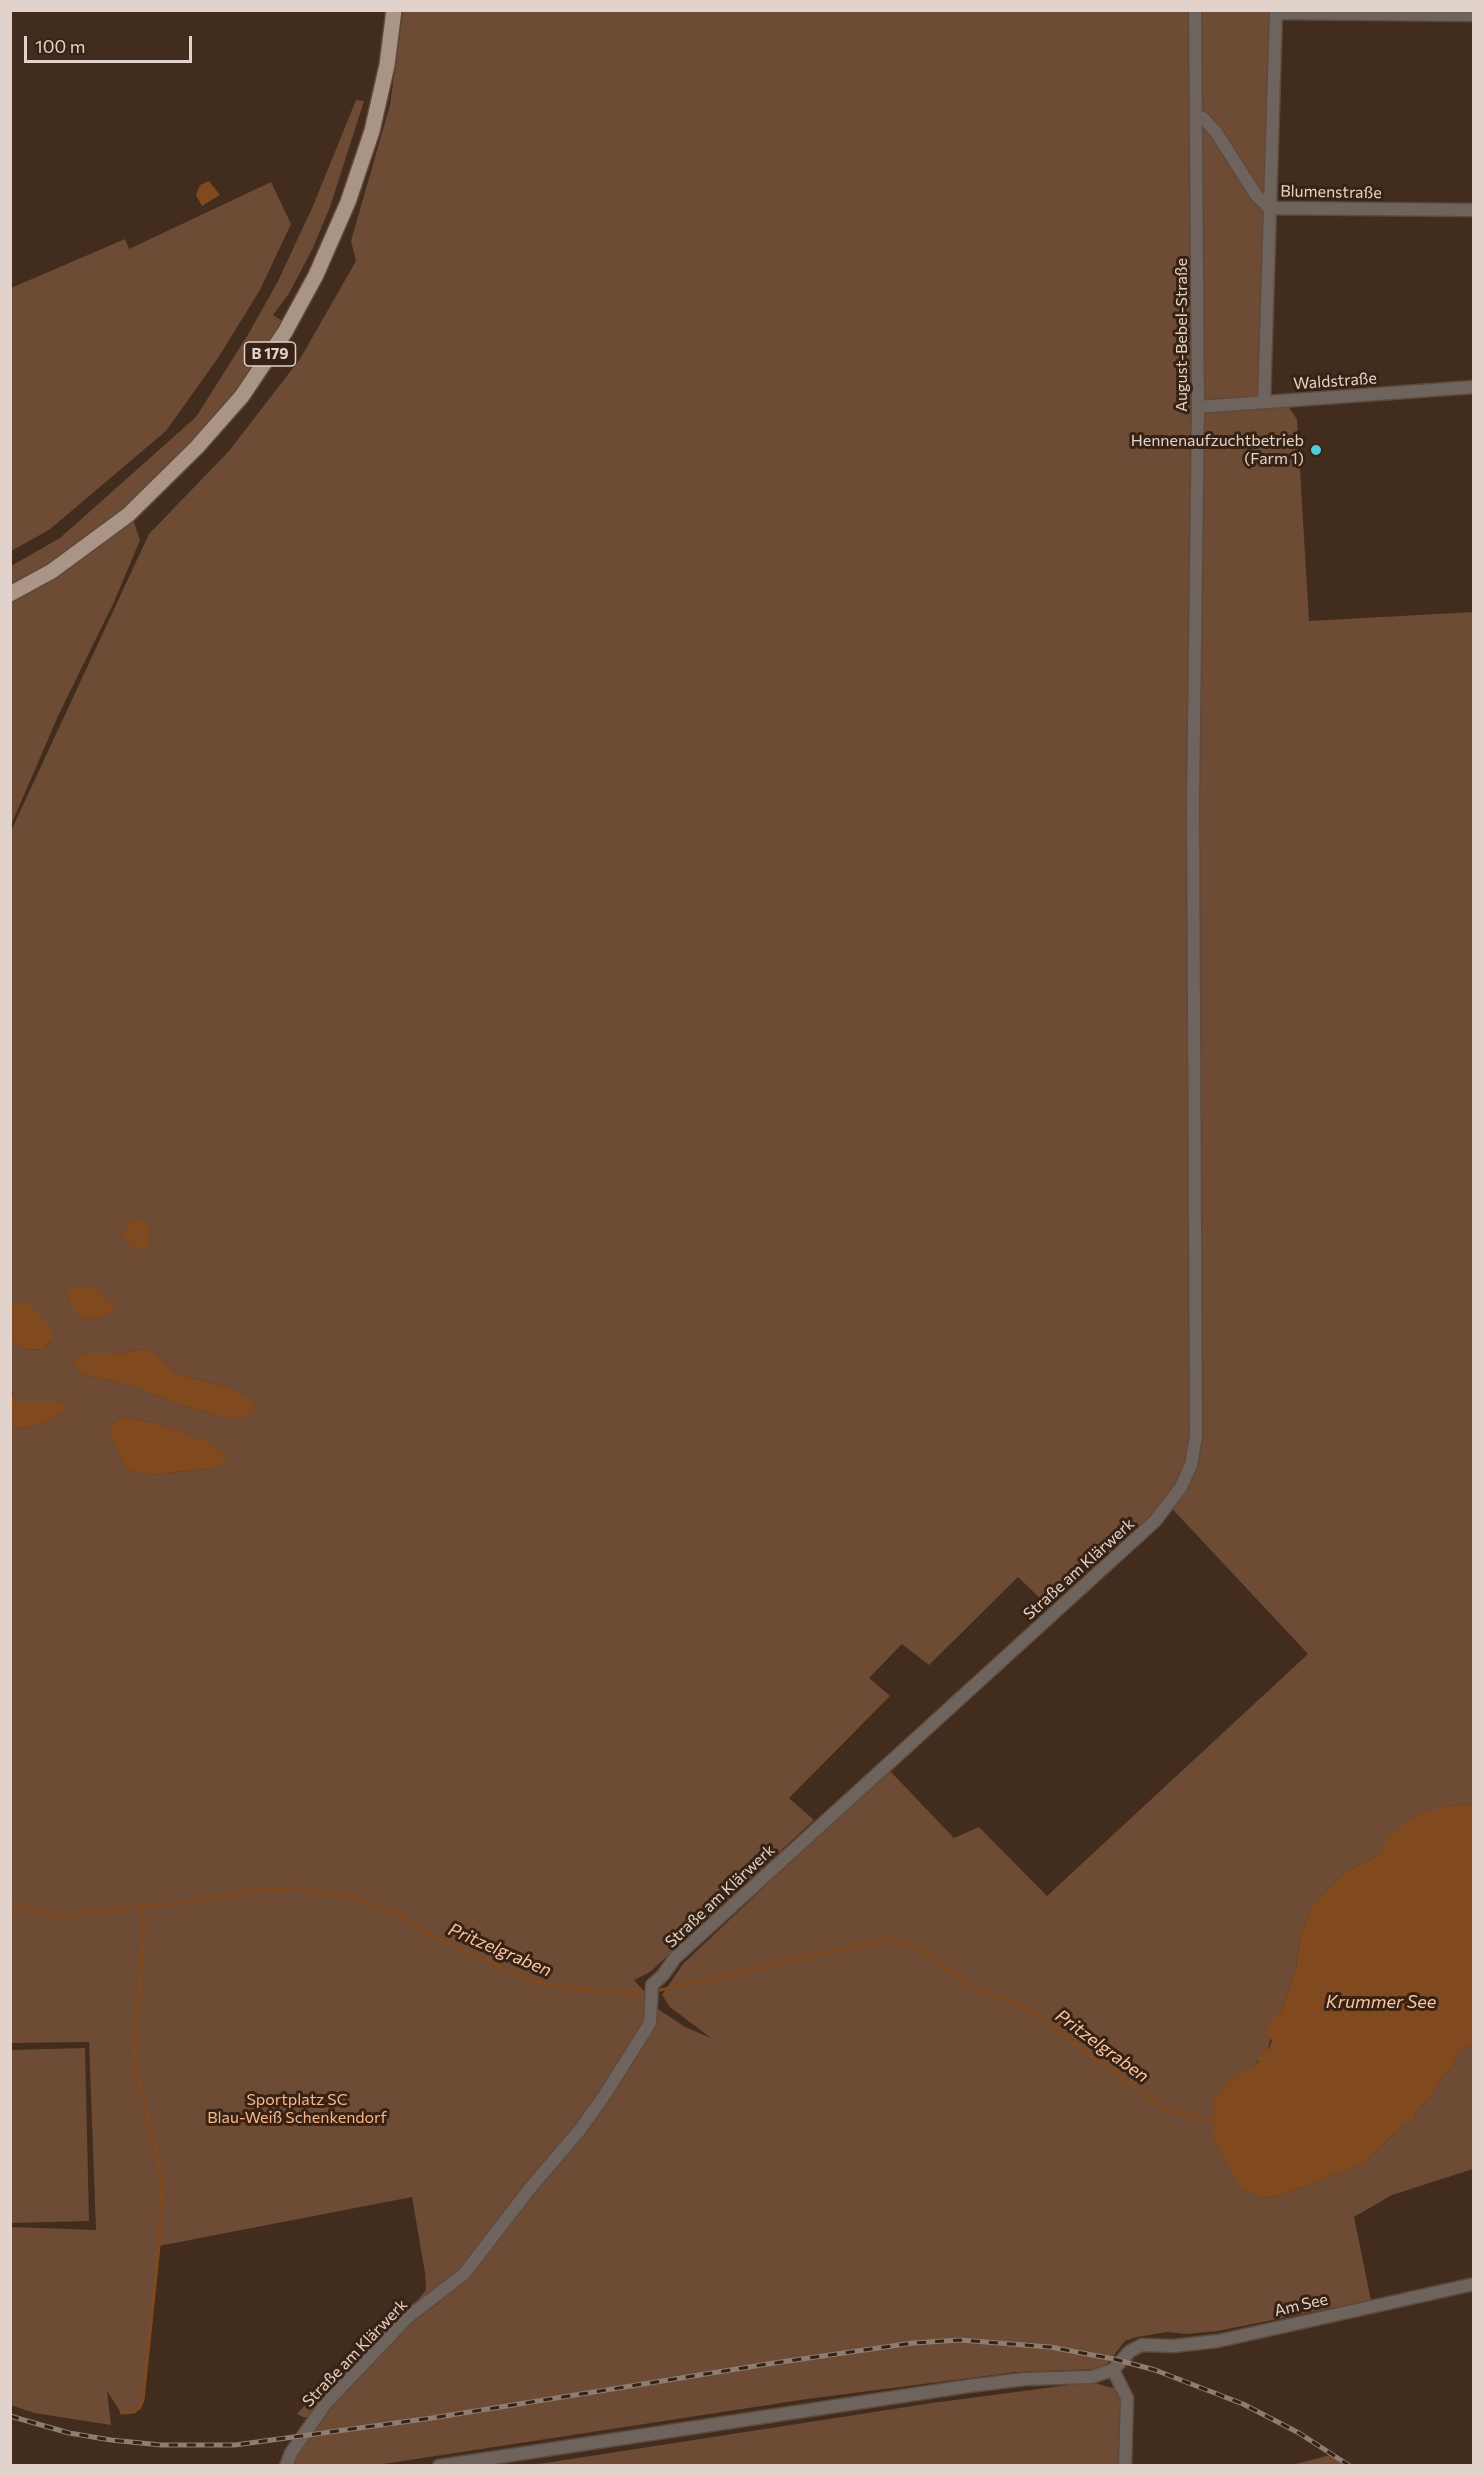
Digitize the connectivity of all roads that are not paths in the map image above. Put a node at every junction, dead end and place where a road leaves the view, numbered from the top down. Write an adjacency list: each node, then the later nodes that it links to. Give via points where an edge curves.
1 (394, 10): 11 (main road, B 179, via 387,65 352,192 316,275 285,332 242,396 128,515 52,571)
2 (1196, 10): 5 (street, August-Bebel-Straße)
3 (1276, 12): 4 (street); 6 (street)
4 (1473, 15)
5 (1197, 117): 6 (street, Blumenstraße, via 1203,118 1217,134 1256,195); 10 (street, August-Bebel-Straße)
6 (1269, 208): 7 (street, Blumenstraße); 9 (street)
7 (1473, 210)
8 (1473, 387): 9 (street, Waldstraße)
9 (1264, 402): 10 (street, Waldstraße)
10 (1198, 407): 12 (street, August-Bebel-Straße, via 1193,803 1196,1436 1191,1465)
11 (10, 594)
12 (1181, 1487): 15 (street, Straße am Klärwerk, via 1155,1521 675,1958 652,1985 650,2023 579,2131 464,2274 408,2317 326,2403)
13 (1473, 2284): 14 (street, Am See, via 1218,2341 1142,2345)
14 (1113, 2370): 16 (street, via 1091,2377 969,2386); 17 (street, via 1127,2398)
15 (286, 2466)
16 (439, 2466)
17 (1125, 2466)

